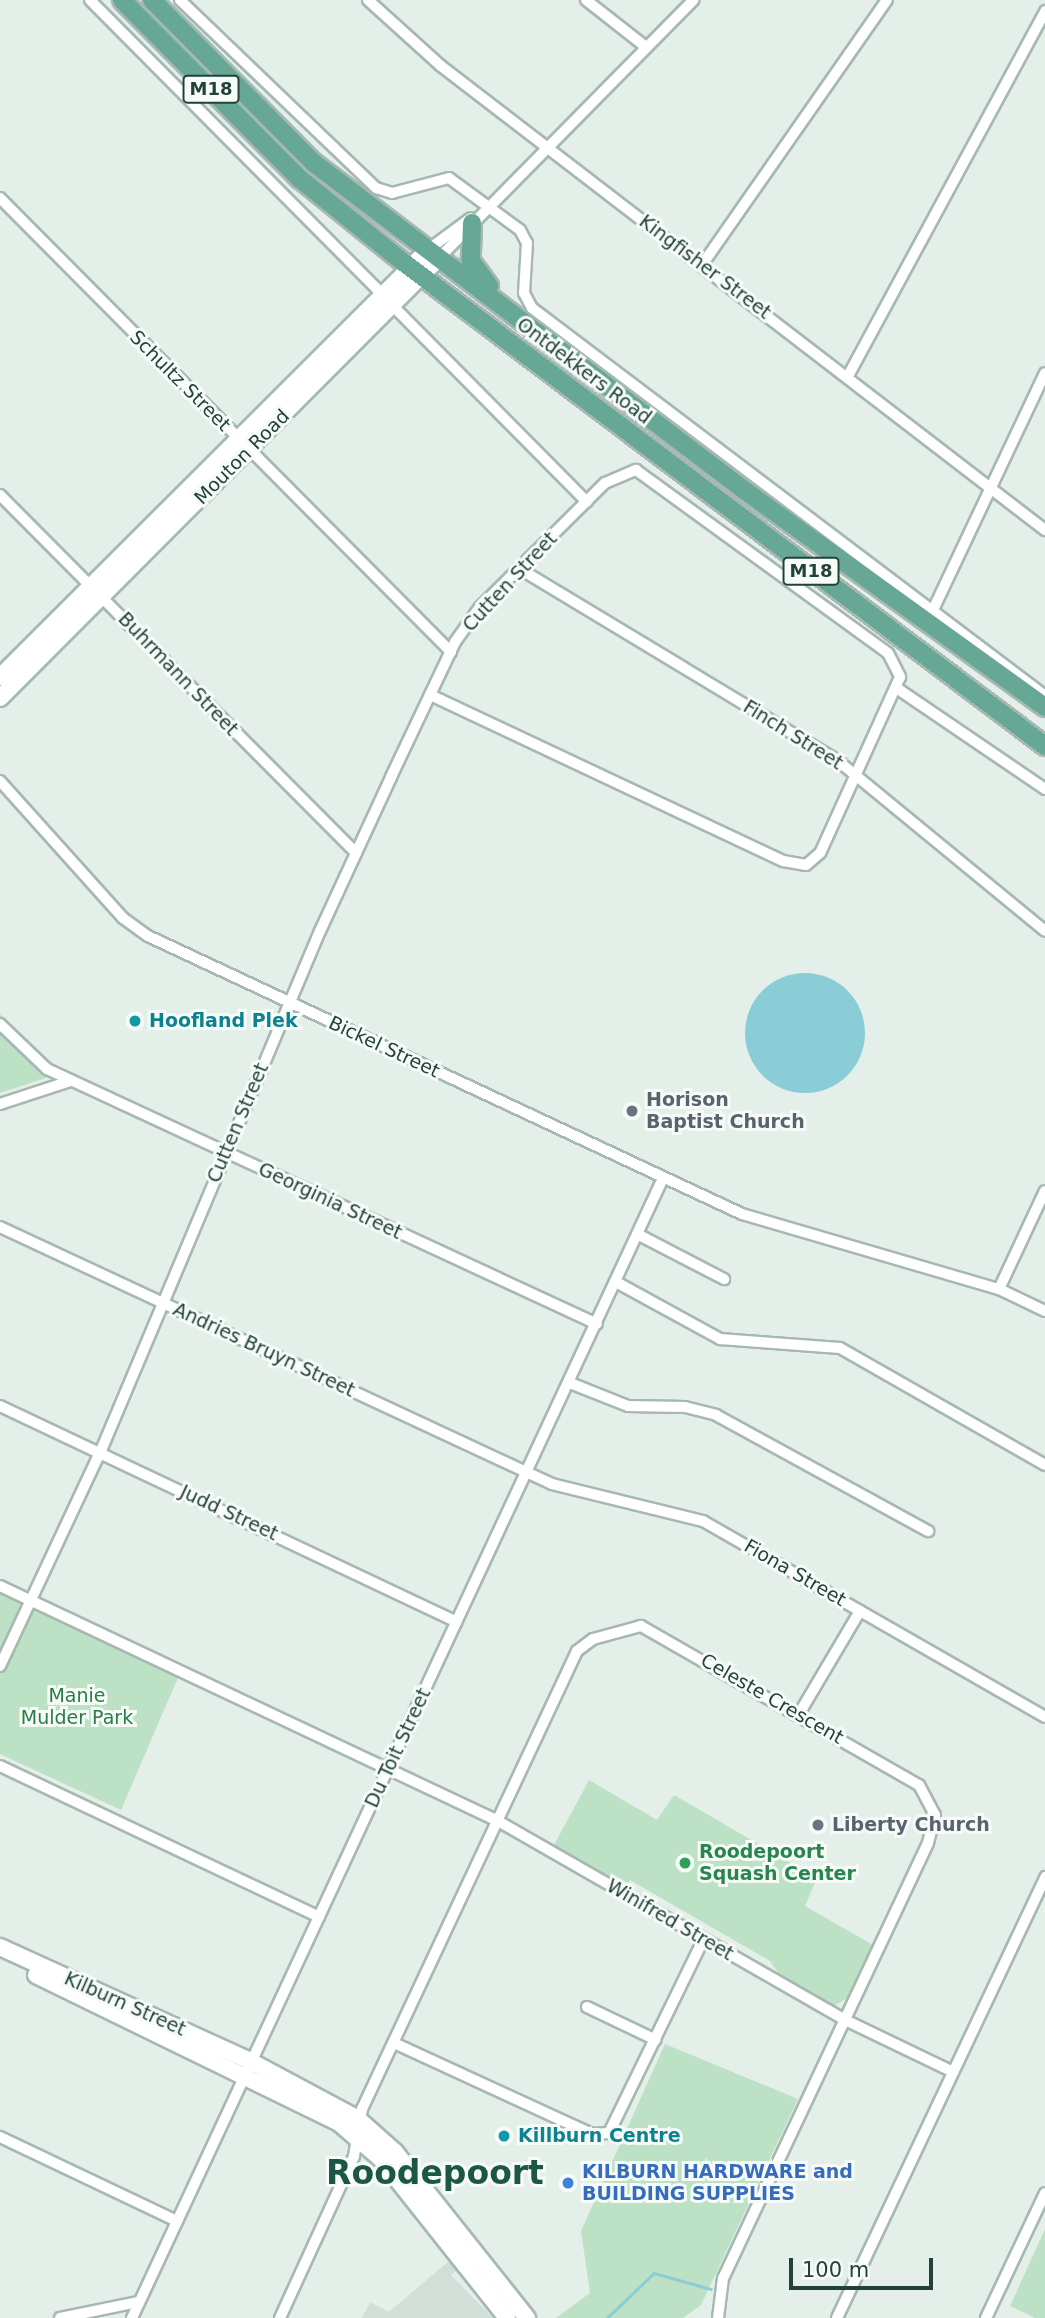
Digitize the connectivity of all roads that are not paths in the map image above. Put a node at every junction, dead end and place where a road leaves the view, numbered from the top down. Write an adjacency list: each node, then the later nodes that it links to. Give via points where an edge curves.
1 (90, 0): 17 (street)
2 (122, 0): 16 (main road, Ontdekkers Road / M18, via 300,179)
3 (152, 0): 14 (main road, Ontdekkers Road / M18, via 314,163)
4 (180, 0): 13 (street, Ontdekkers Road, via 376,188 392,193 445,177)
5 (368, 0): 11 (street, Kingfisher Street)
6 (586, 0): 10 (street)
7 (693, 0): 10 (street, Mouton Road)
8 (887, 0): 15 (street)
9 (1045, 11): 20 (street)
10 (646, 47): 11 (street, Mouton Road)
11 (546, 148): 13 (street, Mouton Road); 15 (street, Kingfisher Street)
12 (0, 198): 21 (street, Schultz Street)
13 (479, 214): 14 (street, Mouton Road); 18 (main road, via 475,269); 28 (street, Ontdekkers Road, via 526,237 524,293 534,310)
14 (435, 253): 16 (street, Mouton Road); 18 (main road, Ontdekkers Road / M18)
15 (702, 265): 20 (street, Kingfisher Street)
16 (417, 273): 17 (street, Mouton Road); 36 (main road, Ontdekkers Road / M18)
17 (389, 301): 21 (street, Mouton Road); 24 (street)
18 (526, 323): 35 (main road, Ontdekkers Road / M18)
19 (1045, 373): 22 (street)
20 (848, 376): 22 (street, Kingfisher Street)
21 (244, 445): 27 (street, Mouton Road); 29 (street, Schultz Street)
22 (990, 485): 25 (street, Kingfisher Street); 28 (street)
23 (0, 495): 27 (street, Buhrmann Street)
24 (587, 502): 26 (street, Cutten Street); 31 (street, Cutten Street, via 617,474 630,469 650,475 888,653 899,671)
25 (1045, 530)
26 (520, 569): 29 (street, Cutten Street, via 480,607); 37 (street, Finch Street)
27 (97, 592): 30 (street, Mouton Road); 34 (street, Mouton Road); 40 (street, Buhrmann Street)
28 (932, 612): 33 (street, Ontdekkers Road)
29 (451, 652): 32 (street, Cutten Street)
30 (0, 677)
31 (898, 689): 37 (street); 39 (street)
32 (430, 695): 37 (street, via 783,861 811,863); 40 (street, Cutten Street)
33 (1045, 696)
34 (0, 698)
35 (1045, 707)
36 (1045, 746)
37 (856, 775): 41 (street, Finch Street)
38 (0, 781): 42 (street, Bickel Street, via 130,924)
39 (1045, 789)
40 (356, 853): 42 (street, Cutten Street)
41 (1045, 931)
42 (289, 1002): 46 (street, Cutten Street); 47 (street, Bickel Street)
43 (0, 1024): 44 (street, Georginia Street, via 37,1063)
44 (70, 1081): 45 (street); 46 (street, Georginia Street)
45 (0, 1104)
46 (226, 1152): 54 (street, Cutten Street); 56 (street, Georginia Street)
47 (663, 1178): 50 (street, Du Toit Street); 53 (street, Bickel Street, via 757,1219)
48 (1044, 1194): 53 (street)
49 (0, 1227): 54 (street, Andries Bruyn Street)
50 (639, 1235): 51 (street); 52 (street, Du Toit Street)
51 (724, 1279)
52 (616, 1282): 56 (street, Du Toit Street); 60 (street, via 720,1339 840,1348)
53 (999, 1289): 55 (street, Bickel Street)
54 (163, 1302): 59 (street, Cutten Street); 61 (street, Andries Bruyn Street)
55 (1045, 1311)
56 (597, 1324): 57 (street, Du Toit Street)
57 (570, 1383): 61 (street, Du Toit Street); 62 (street, via 628,1406 685,1407 716,1415)
58 (0, 1406): 59 (street, Judd Street)
59 (100, 1453): 64 (street, Cutten Street); 66 (street, Judd Street)
60 (1045, 1465)
61 (527, 1473): 65 (street, Fiona Street, via 577,1493 704,1521); 66 (street, Du Toit Street)
62 (928, 1531)
63 (0, 1586): 64 (street, Winifred Street)
64 (30, 1601): 67 (street, Cutten Street); 71 (street, Winifred Street)
65 (860, 1611): 68 (street); 69 (street, Fiona Street)
66 (457, 1622): 71 (street, Du Toit Street)
67 (0, 1666)
68 (799, 1714): 72 (street, Celeste Crescent, via 648,1628 593,1639 577,1651); 80 (street, Celeste Crescent, via 919,1785 935,1815)
69 (1045, 1717)
70 (0, 1766): 74 (street)
71 (388, 1768): 72 (street, Winifred Street); 74 (street, Du Toit Street)
72 (498, 1821): 75 (street, Winifred Street); 82 (street, Celeste Crescent)
73 (1045, 1877): 84 (street)
74 (319, 1917): 83 (street, Du Toit Street)
75 (703, 1940): 80 (street, Winifred Street); 81 (street)
76 (0, 1947): 78 (street, Kilburn Street)
77 (0, 1959): 78 (street, Kilburn Street)
78 (39, 1971): 83 (street, Kilburn Street)
79 (587, 2007): 81 (street)
80 (845, 2020): 84 (street, Winifred Street); 96 (street, Celeste Crescent, via 723,2278)
81 (656, 2040): 82 (street, via 618,2123 609,2133 592,2134)
82 (394, 2043): 85 (street, Celeste Crescent)
83 (247, 2067): 85 (street); 87 (street); 89 (street, Du Toit Street)
84 (951, 2071): 97 (street)
85 (358, 2119): 87 (street, Celeste Crescent); 95 (street, via 395,2152)
86 (0, 2137): 89 (street)
87 (357, 2137): 93 (street, Celeste Crescent, via 354,2156); 94 (street, via 398,2179)
88 (1045, 2193): 98 (street)
89 (177, 2221): 90 (street, Du Toit Street)
90 (138, 2302): 91 (street); 92 (street, Du Toit Street)
91 (60, 2318)
92 (132, 2318)
93 (280, 2318)
94 (507, 2318)
95 (527, 2318)
96 (718, 2318)
97 (837, 2318)
98 (986, 2318)

